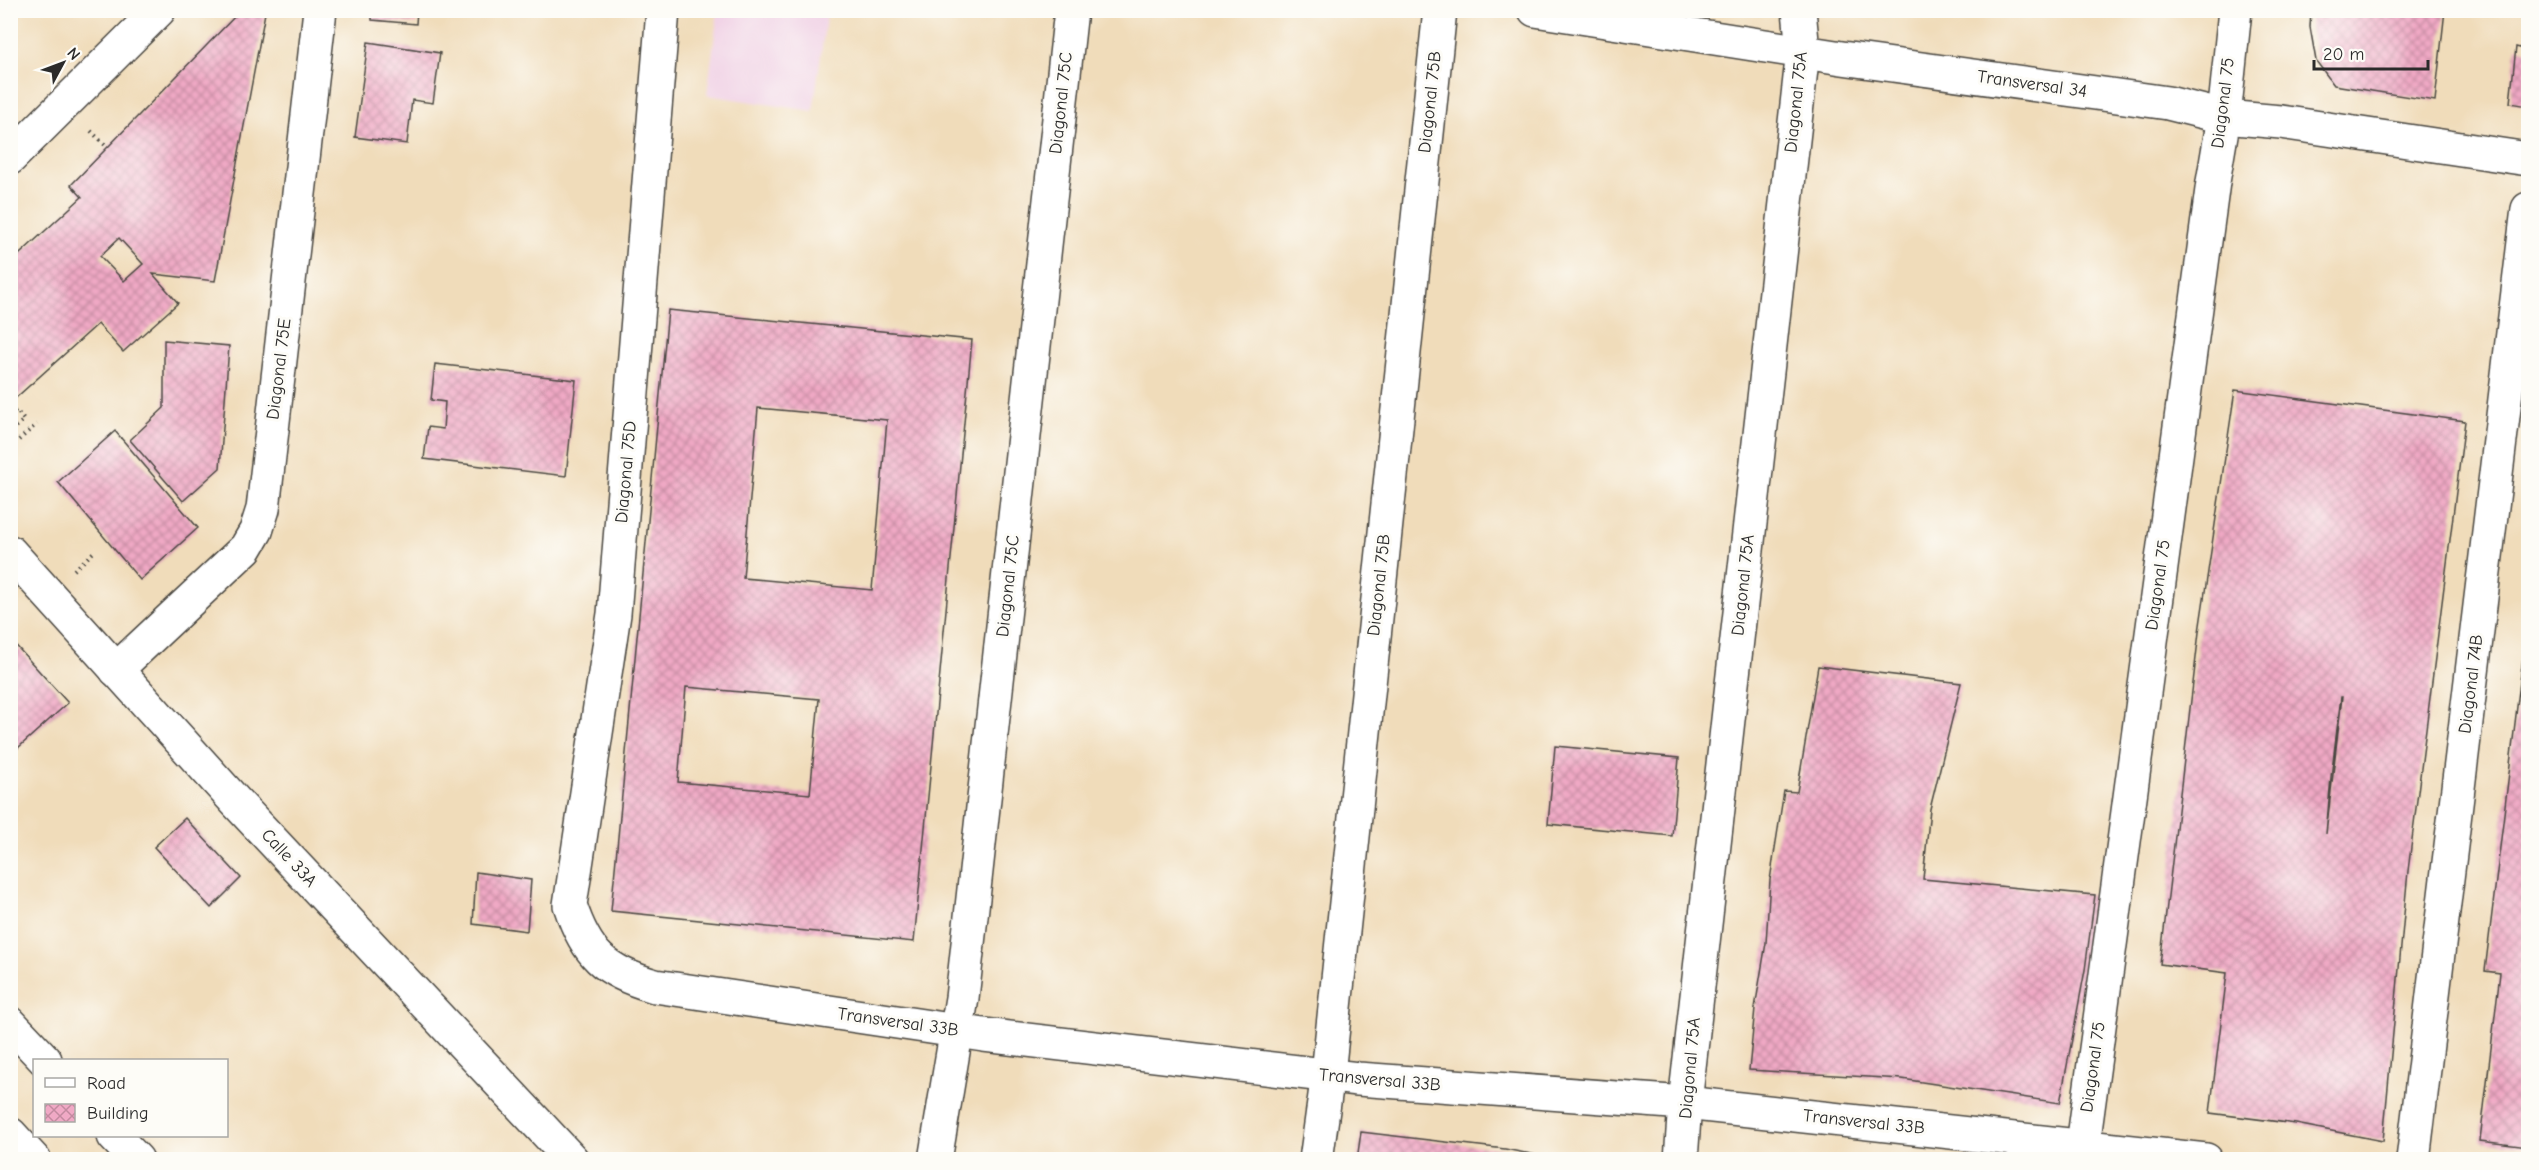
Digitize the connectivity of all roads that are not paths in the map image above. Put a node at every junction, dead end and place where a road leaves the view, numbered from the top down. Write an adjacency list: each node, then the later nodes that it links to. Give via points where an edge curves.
1 (159, 10): 11 (street)
2 (320, 10): 15 (street, Diagonal 75E, via 263,509 246,548)
3 (663, 10): 16 (street, Diagonal 75D, via 615,614 570,905)
4 (1071, 10): 18 (street, Diagonal 75C)
5 (1440, 10): 20 (street, Diagonal 75B)
6 (1535, 10): 9 (street, Transversal 34)
7 (1799, 10): 9 (street, Diagonal 75A)
8 (2235, 10): 10 (street, Diagonal 75)
9 (1803, 51): 10 (street, Transversal 34, via 2168,103); 21 (street, Diagonal 75A)
10 (2224, 117): 12 (street, Transversal 34); 24 (street, Diagonal 75)
11 (10, 158)
12 (2529, 159)
13 (2529, 209): 32 (street, Diagonal 74B)
14 (10, 552): 15 (street, Calle 33A)
15 (116, 670): 27 (street, Calle 33A)
16 (579, 931): 18 (street, Transversal 33B, via 600,961 629,979 655,986)
17 (10, 1023): 19 (street)
18 (957, 1031): 20 (street, Transversal 33B); 28 (street, Diagonal 75C)
19 (44, 1059)
20 (1328, 1074): 21 (street, Transversal 33B); 29 (street, Diagonal 75B)
21 (1685, 1103): 24 (street, Transversal 33B); 30 (street, Diagonal 75A)
22 (10, 1134): 25 (street)
23 (115, 1137): 26 (street)
24 (2082, 1152): 31 (street, Transversal 33B)
25 (34, 1160)
26 (136, 1160)
27 (572, 1160)
28 (935, 1160)
29 (1316, 1160)
30 (1681, 1160)
31 (2206, 1160)
32 (2413, 1160)

